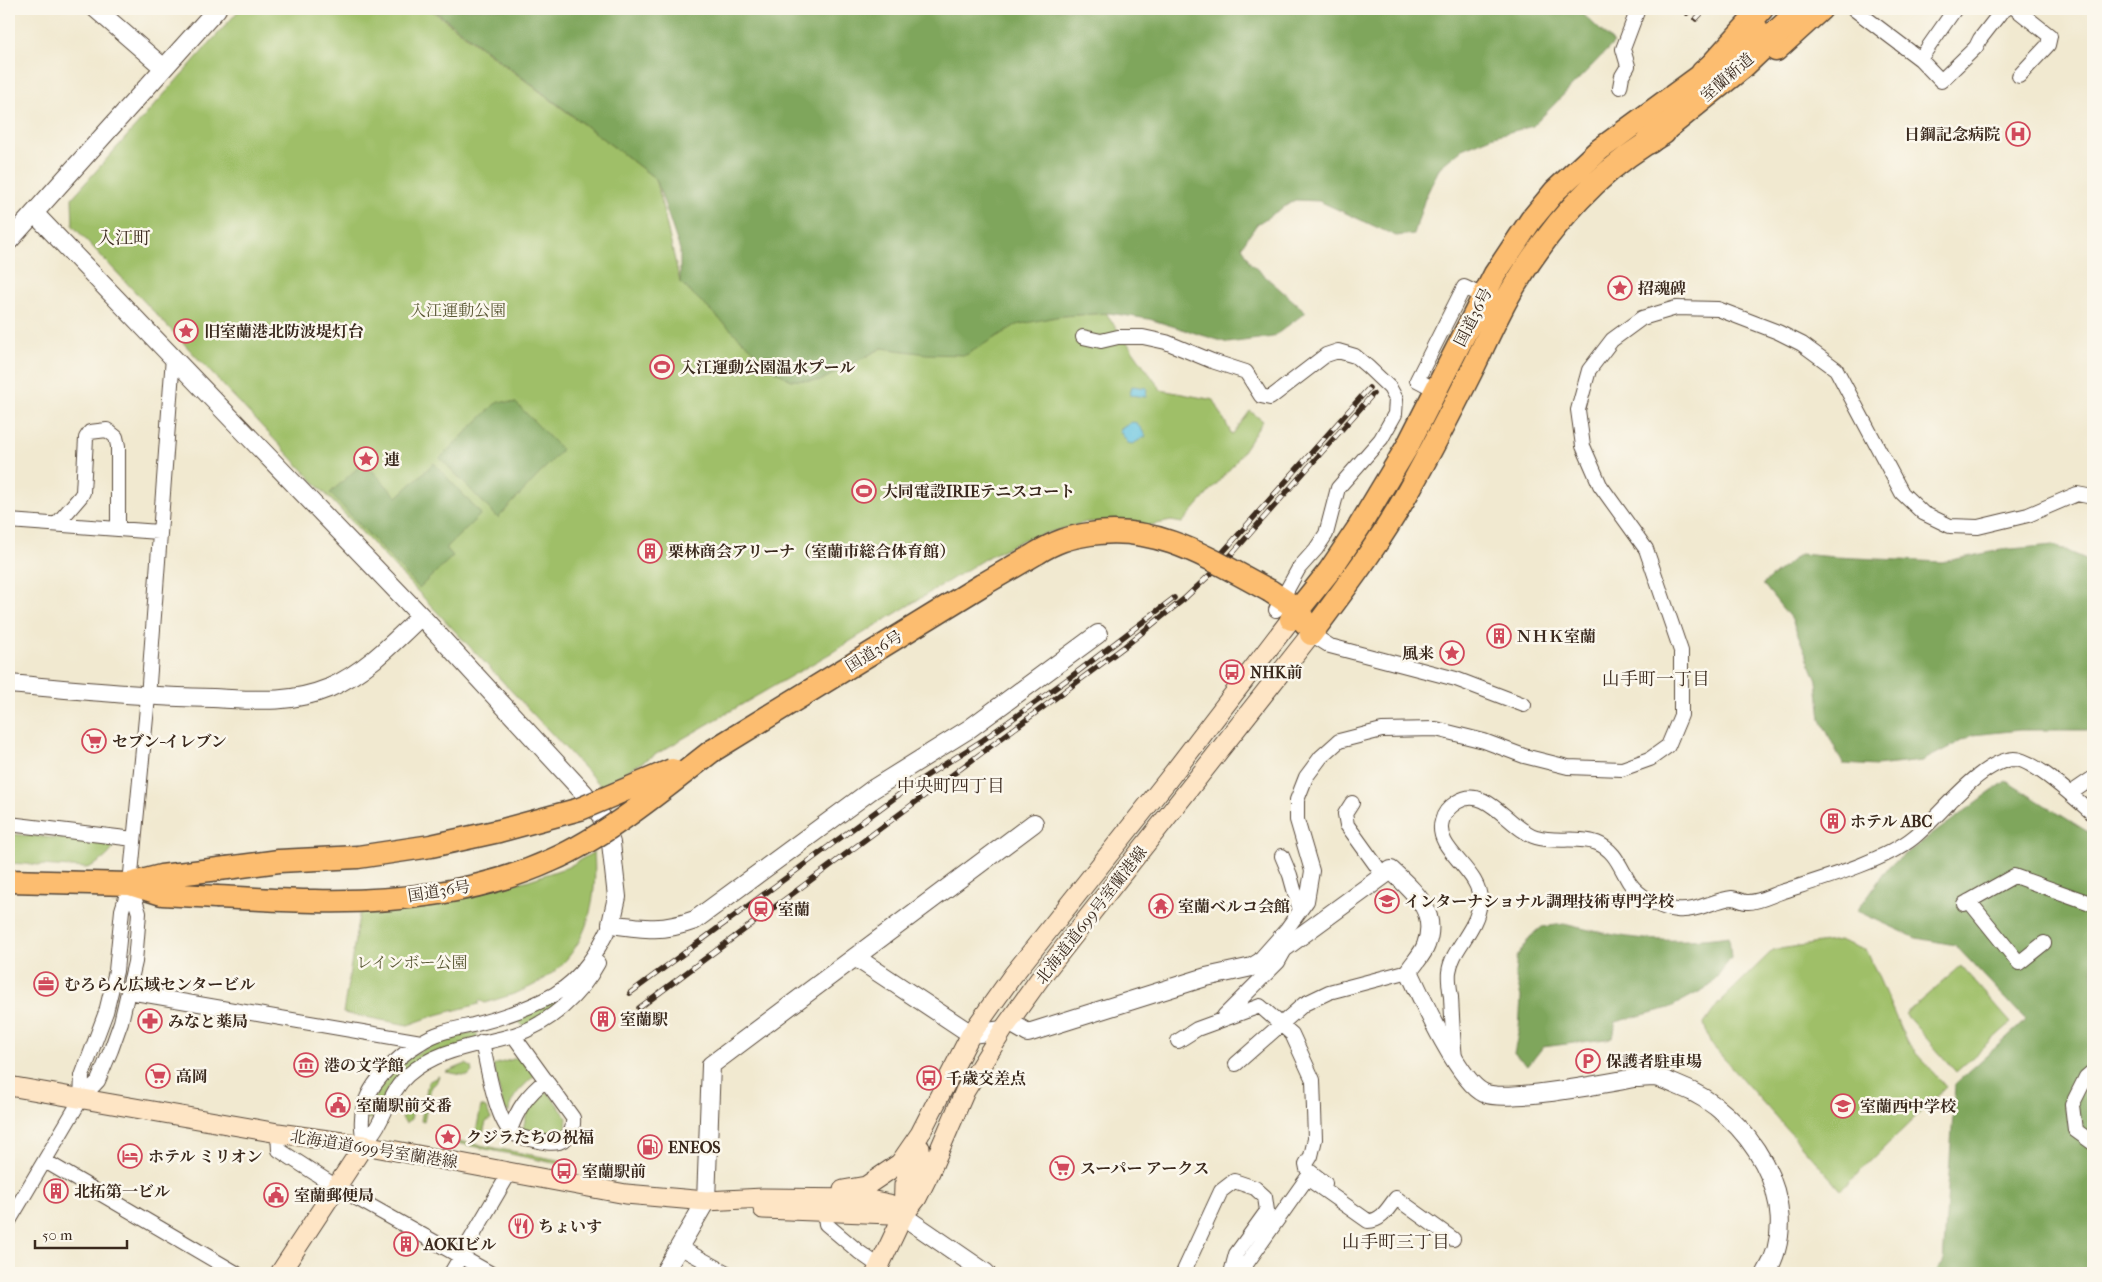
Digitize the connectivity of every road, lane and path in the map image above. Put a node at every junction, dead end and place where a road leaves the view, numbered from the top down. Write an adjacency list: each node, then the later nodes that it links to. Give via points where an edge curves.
1 (96, 9): 11 (street)
2 (217, 9): 11 (street)
3 (1638, 9): 14 (street, via 1623,49 1628,66)
4 (1762, 9): 12 (highway, 国道36号)
5 (1801, 9): 12 (highway, 室蘭新道); 15 (highway, 室蘭新道, via 1742,66)
6 (1854, 9): 10 (street)
7 (1955, 9): 10 (street)
8 (2006, 9): 10 (street, via 1976,47 1941,81)
9 (2016, 9): 13 (street, via 2051,39)
10 (1920, 60)
11 (164, 68): 16 (street)
12 (1704, 73): 25 (highway, 国道36号, via 1637,121 1575,172 1531,220 1483,296 1408,447 1360,527 1330,570)
13 (2019, 76)
14 (1620, 87)
15 (1649, 141): 28 (highway, 国道36号, via 1592,186 1563,216 1539,248 1514,286 1408,492 1373,551)
16 (34, 213): 17 (street); 19 (street)
17 (9, 241)
18 (1083, 337): 25 (street, via 1101,341 1143,337 1166,342 1246,372 1261,396 1270,398 1326,355 1338,351 1355,356 1390,388 1396,399 1395,414 1381,440 1338,488 1326,534 1299,568)
19 (173, 357): 24 (street); 26 (street)
20 (2093, 497): 45 (street, via 2077,494 2028,515 1978,527 1950,526 1923,513 1902,493 1836,369 1802,344 1718,309 1676,308 1642,318 1612,340 1589,370 1578,410 1583,446 1600,485 1646,549 1681,651 1681,715 1668,746 1650,760 1622,769 1568,767 1436,729 1382,730 1339,742 1321,757 1306,777 1297,800 1297,820 1312,871 1307,901)
21 (9, 520): 22 (street)
22 (57, 524): 23 (street); 23 (street, via 83,492 86,438 90,432 108,430 116,438 118,446)
23 (118, 529): 24 (street)
24 (159, 532): 30 (street)
25 (1280, 605): 28 (highway); 32 (highway, 国道36号, bridge, via 1191,550 1144,533 1104,532 1054,542); 56 (main road, 北海道道699号室蘭港線, via 1167,781 1013,975)
26 (421, 616): 30 (street, via 352,676 305,696 280,701); 46 (street, via 584,793 601,816 614,861 617,897)
27 (1098, 634): 46 (street, via 968,729 873,789 695,920 674,928 648,930)
28 (1311, 634): 31 (street, via 1330,646 1456,679); 55 (main road, 北海道道699号室蘭港線)
29 (9, 684): 30 (street)
30 (148, 697): 39 (street)
31 (1524, 705)
32 (712, 751): 43 (highway, 国道36号, bridge, via 580,809 499,831 358,857 278,861 161,876); 43 (highway, 国道36号, bridge, via 598,835 551,861 474,885 432,894 314,902 162,894)
33 (2093, 778): 34 (street)
34 (2071, 793): 36 (street); 61 (street, via 2025,760 2000,761 1982,772 1912,839 1885,854 1748,903 1734,898 1677,910 1642,896 1630,884 1617,858 1598,843 1538,838 1521,831 1492,804 1478,798 1461,799 1445,812 1440,825 1442,839 1473,877 1480,900 1473,927 1449,971)
35 (1353, 809): 41 (street, via 1345,814 1347,825)
36 (2093, 814)
37 (1034, 823): 49 (street)
38 (9, 824): 39 (street)
39 (134, 839): 43 (street)
40 (1282, 856): 45 (street)
41 (1383, 875): 48 (street); 51 (street, via 1391,870 1419,896 1430,920 1426,945)
42 (9, 881): 43 (highway, 国道36号)
43 (130, 884): 52 (street, via 139,913); 66 (street, via 122,910 116,970 104,1020 82,1076)
44 (2093, 904): 47 (street, via 2014,876 1966,902 2018,963)
45 (1300, 911): 50 (street)
46 (612, 924): 57 (street, via 604,951 574,997 544,1021); 58 (street, via 583,970 556,993 537,1004 452,1029)
47 (2044, 944)
48 (1287, 946): 50 (street); 53 (street, via 1278,962)
49 (855, 957): 56 (street); 77 (street, via 711,1065)
50 (1258, 962): 55 (street, via 1252,967 1206,977 1028,1033)
51 (1409, 970): 54 (street, via 1329,992 1304,1004); 61 (street)
52 (129, 992): 58 (street); 66 (street, via 98,1081)
53 (1222, 1019): 54 (street, via 1260,1006); 60 (street, via 1197,1029)
54 (1281, 1023): 62 (street); 75 (street, via 1292,1034 1313,1080 1315,1139 1306,1164 1307,1169 1325,1183)
55 (1006, 1026): 56 (street); 78 (main road, 北海道道699号室蘭港線, via 965,1091 930,1172 917,1198)
56 (972, 1034): 69 (main road, 北海道道699号室蘭港線)
57 (513, 1035): 59 (street); 64 (street)
58 (421, 1042): 71 (street, via 391,1065 374,1085 362,1118)
59 (482, 1042): 67 (street, via 498,1108); 71 (street, via 439,1056 408,1075 398,1086 379,1124)
60 (1178, 1042)
61 (1455, 1060): 94 (street, via 1478,1089 1496,1095 1655,1077 1704,1097 1732,1118 1774,1183 1779,1209 1779,1236 1773,1262)
62 (1236, 1064)
63 (2093, 1071): 70 (street, via 2086,1077 2072,1104 2075,1130)
64 (546, 1080): 67 (street, via 523,1102); 67 (street, via 573,1118 569,1136 551,1143 522,1138)
65 (9, 1086): 66 (main road, 北海道道699号室蘭港線)
66 (81, 1099): 68 (main road, 北海道道699号室蘭港線); 72 (street)
67 (510, 1130)
68 (278, 1133): 71 (main road, 北海道道699号室蘭港線); 74 (street, via 279,1150)
69 (920, 1134): 76 (main road, 北海道道699号室蘭港線, via 900,1163 873,1183 844,1190); 78 (main road, 北海道道699号室蘭港線, via 921,1145 904,1185)
70 (2093, 1143)
71 (364, 1145): 73 (main road, 北海道道699号室蘭港線); 74 (main road)
72 (45, 1161): 79 (street); 84 (street)
73 (510, 1172): 77 (main road, 北海道道699号室蘭港線, via 626,1194); 82 (street)
74 (335, 1186): 82 (street); 85 (main road)
75 (1324, 1190): 80 (street, via 1368,1221 1382,1216 1396,1198); 93 (street, via 1307,1178 1247,1263)
76 (823, 1200): 77 (main road, 北海道道699号室蘭港線, via 764,1191 741,1201); 78 (main road, 北海道道699号室蘭港線, via 870,1213); 83 (street, via 826,1224)
77 (706, 1201): 81 (street)
78 (903, 1216): 83 (main road); 90 (street)
79 (9, 1221)
80 (1453, 1239)
81 (679, 1247): 88 (street); 89 (street)
82 (462, 1256): 86 (street); 87 (street)
83 (878, 1270)
84 (236, 1273)
85 (280, 1273)
86 (451, 1273)
87 (490, 1273)
88 (664, 1273)
89 (727, 1273)
90 (986, 1273)
91 (1183, 1273): 92 (street, via 1221,1191 1234,1181 1255,1188 1265,1197 1267,1211 1236,1254)
92 (1230, 1273)
93 (1244, 1273)
94 (1766, 1273)

